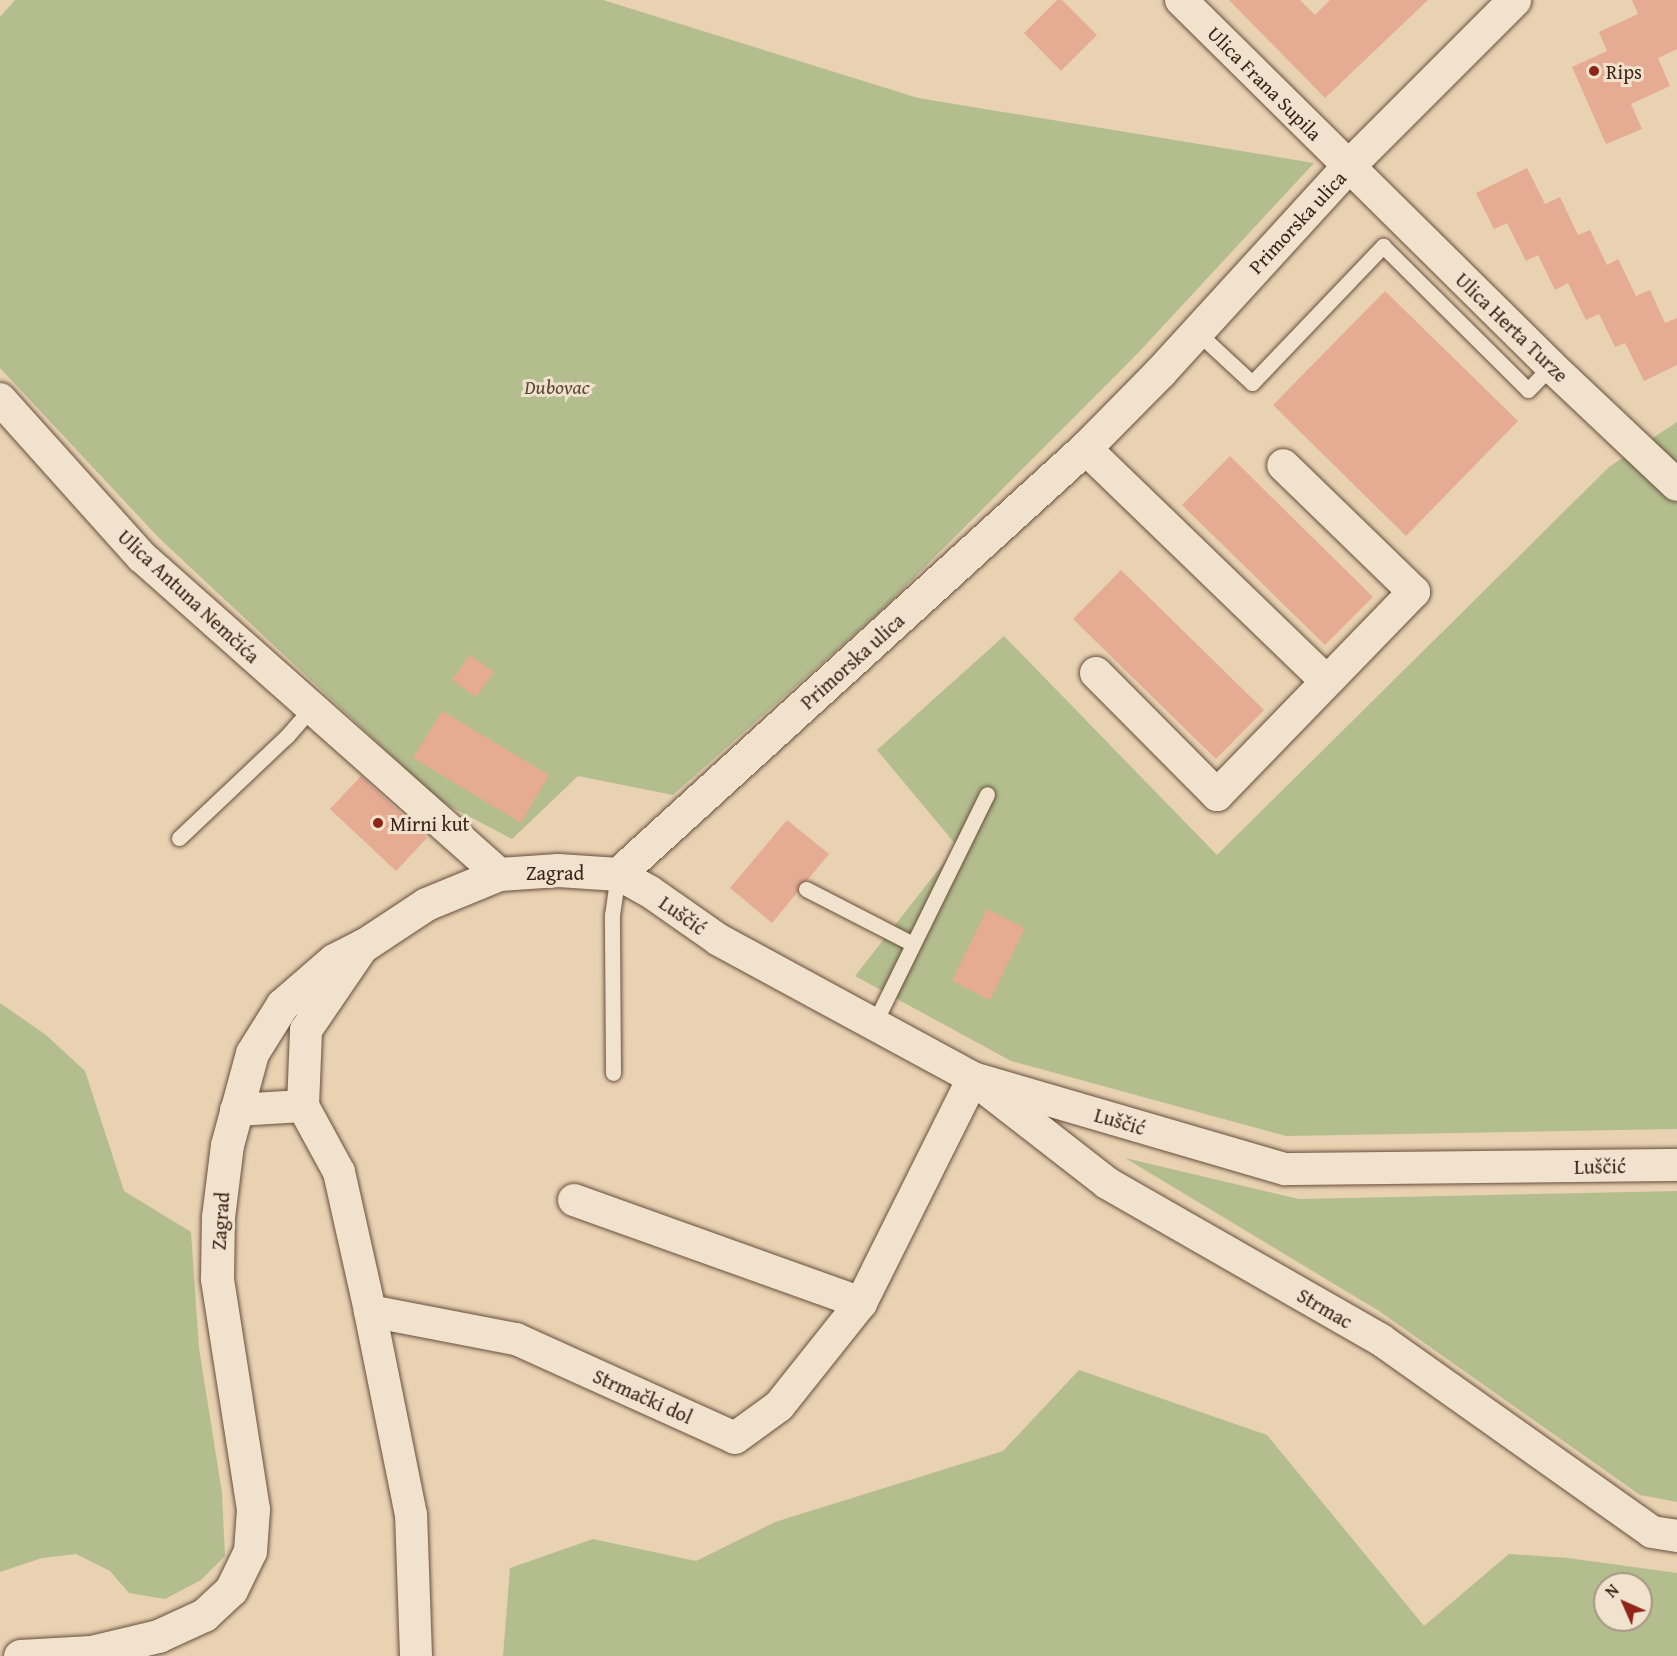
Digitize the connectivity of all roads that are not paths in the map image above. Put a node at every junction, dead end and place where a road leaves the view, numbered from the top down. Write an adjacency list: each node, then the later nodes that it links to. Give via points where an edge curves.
1 (1181, 0): 3 (street, Ulica Frana Supila)
2 (1514, 0): 3 (main road, Primorska ulica)
3 (1348, 166): 4 (main road, Primorska ulica); 5 (street, Ulica Herta Turze)
4 (1197, 332): 5 (lane, via 1252,383 1383,246 1528,390); 7 (main road, Primorska ulica)
5 (1551, 366): 9 (street, Ulica Herta Turze)
6 (0, 399): 12 (street, Ulica Antuna Nemčića, via 142,557)
7 (1085, 448): 11 (street); 16 (main road, Primorska ulica)
8 (1283, 465): 11 (street, via 1414,592)
9 (1677, 485)
10 (1096, 672): 11 (street, via 1217,795)
11 (1326, 681)
12 (311, 708): 14 (lane, via 287,736); 15 (street, Ulica Antuna Nemčića)
13 (987, 794): 18 (lane)
14 (179, 838)
15 (499, 874): 16 (main road, Zagrad, via 558,870); 19 (main road, Zagrad, via 426,904)
16 (618, 874): 20 (street, Luščić, via 719,940); 21 (lane, via 612,915)
17 (806, 889): 18 (lane)
18 (913, 944): 20 (lane)
19 (363, 945): 23 (street, via 306,1030); 24 (main road, Zagrad, via 334,960 282,1005 252,1053)
20 (874, 1024): 22 (street, Luščić)
21 (613, 1073)
22 (973, 1078): 25 (street, Luščić, via 1285,1169); 27 (street, Strmački dol); 29 (street, Strmac, via 1107,1183 1381,1340 1652,1532)
23 (303, 1106): 24 (street); 28 (street, via 339,1172)
24 (236, 1110): 30 (main road, Zagrad, via 227,1145 218,1217 217,1278 253,1509 250,1551 231,1590 204,1615 158,1636 91,1652)
25 (1677, 1165)
26 (574, 1200): 27 (street)
27 (861, 1303): 28 (street, Strmački dol, via 779,1406 735,1438 516,1339)
28 (370, 1311): 31 (street, via 411,1515)
29 (1677, 1536)
30 (20, 1656)
31 (416, 1656)

